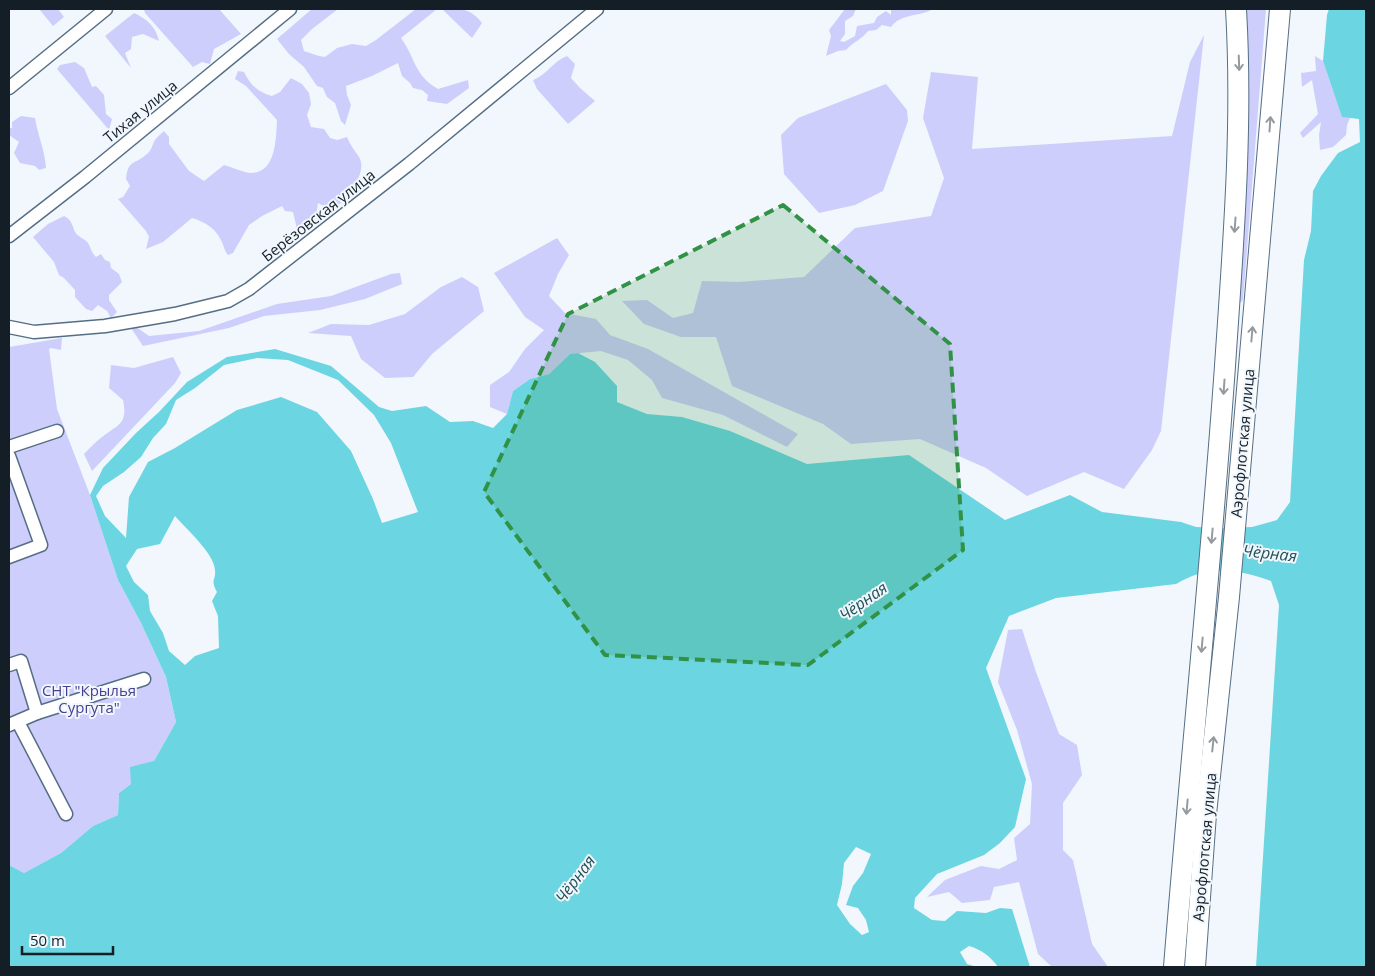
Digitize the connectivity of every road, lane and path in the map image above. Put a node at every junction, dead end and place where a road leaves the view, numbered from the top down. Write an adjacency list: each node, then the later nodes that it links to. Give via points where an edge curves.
1 (106, 9): 6 (street)
2 (290, 9): 7 (street, Тихая улица)
3 (598, 9): 8 (street, Берёзовская улица, via 409,164 249,289 228,301 105,326 34,332)
4 (1236, 9): 18 (main road, Аэрофлотская улица, one-way to 18, via 1239,64 1236,202 1217,487)
5 (1280, 9): 19 (main road, Аэрофлотская улица, one-way to 5)
6 (9, 88)
7 (9, 236)
8 (9, 327)
9 (57, 431): 10 (street)
10 (9, 447)
11 (9, 456): 12 (street, via 40,545)
12 (9, 557)
13 (9, 665): 15 (street, via 21,661)
14 (144, 679): 15 (street)
15 (37, 712): 16 (street)
16 (13, 724): 17 (street)
17 (66, 814)
18 (1174, 967)
19 (1194, 967)

